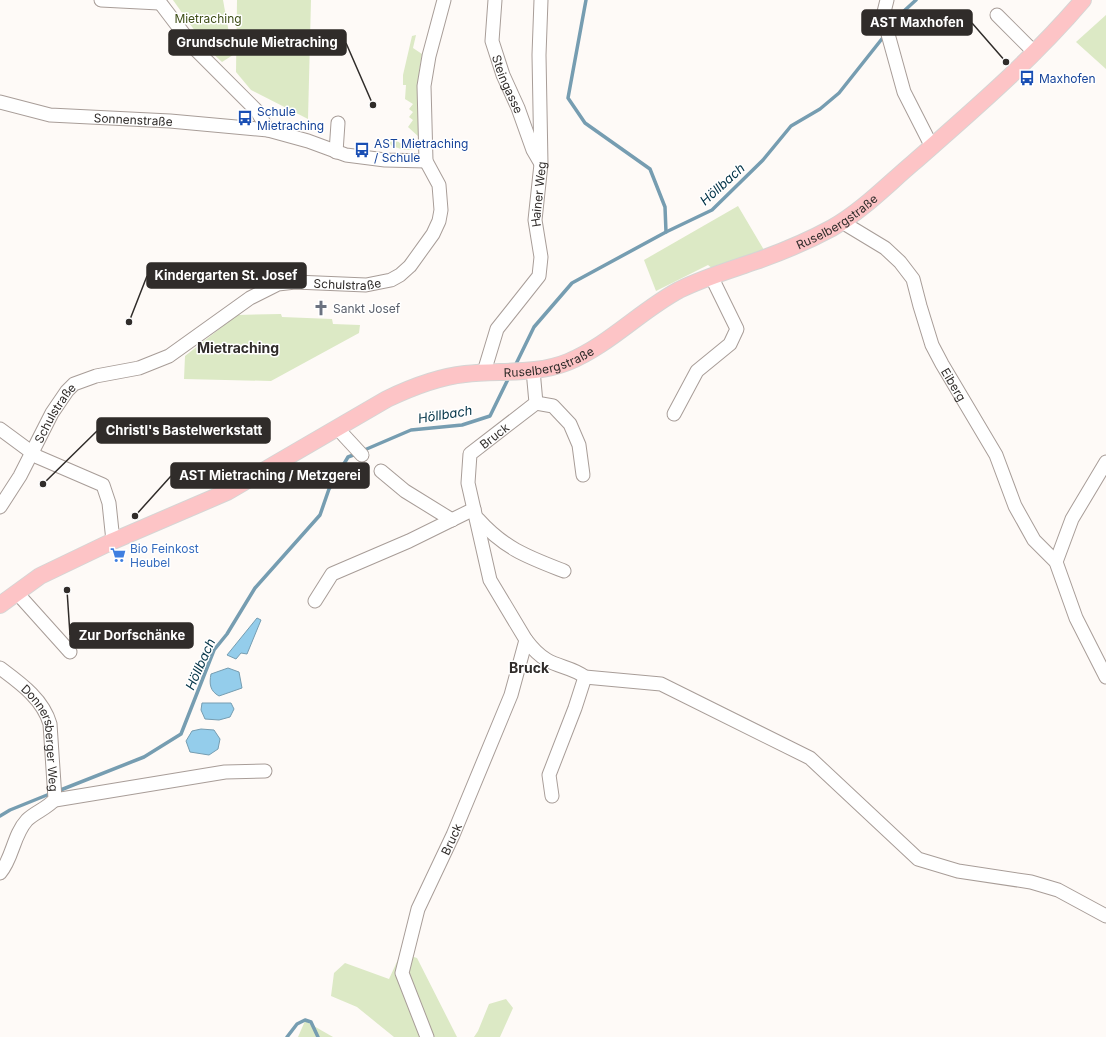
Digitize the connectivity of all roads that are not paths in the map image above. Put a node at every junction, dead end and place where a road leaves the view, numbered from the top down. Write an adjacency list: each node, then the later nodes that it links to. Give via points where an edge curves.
1 (101, 0): 7 (street)
2 (444, 0): 15 (street, Schulstraße, via 424,86)
3 (495, 0): 16 (street, Steingasse, via 492,41 502,75 518,108 533,150)
4 (541, 0): 16 (street, Hainer Weg, via 538,55)
5 (887, 0): 13 (street, via 883,16 904,92)
6 (1083, 0): 9 (main road, Ruselbergstraße)
7 (158, 2): 12 (street, via 196,50 257,110)
8 (997, 15): 9 (street)
9 (1035, 53): 13 (main road, Ruselbergstraße)
10 (0, 102): 12 (street, Sonnenstraße, via 50,115 170,120)
11 (338, 123): 14 (street)
12 (268, 130): 14 (street, Sonnenstraße)
13 (932, 146): 17 (main road, Ruselbergstraße)
14 (336, 152): 15 (street, Sonnenstraße, via 346,156 385,160)
15 (426, 161): 26 (street, Schulstraße, via 438,185 441,200 439,221 426,245 400,275 391,280 366,285 287,282 264,290 169,356 139,368 96,376 74,384 52,413)
16 (542, 164): 20 (street, Hainer Weg, via 535,220 541,256 539,276 497,329)
17 (842, 222): 18 (main road, Ruselbergstraße, via 805,242); 34 (street, Eiberg, via 885,248 913,279 932,345 996,455 1015,506 1034,540)
18 (711, 276): 19 (main road, Ruselbergstraße, via 660,301 584,354 553,367); 22 (street, via 737,329 730,344 697,371)
19 (527, 370): 20 (main road, Ruselbergstraße); 21 (street)
20 (484, 372): 24 (main road, Ruselbergstraße, via 443,377 411,388 387,399)
21 (536, 403): 29 (street, via 553,406 570,424 579,445); 31 (street, Bruck, via 470,454 468,483)
22 (674, 414)
23 (0, 429): 26 (street)
24 (338, 429): 25 (street); 33 (main road, Ruselbergstraße, via 227,492)
25 (359, 451)
26 (32, 453): 30 (street, Schulstraße); 33 (street, via 103,485 109,503)
27 (1106, 462): 34 (street, via 1072,520)
28 (382, 472): 32 (street, via 405,491)
29 (583, 475)
30 (0, 507)
31 (476, 513): 32 (street); 35 (street, via 494,536 524,555); 39 (street, Bruck, via 490,580)
32 (452, 520): 37 (street, via 409,542 332,574)
33 (113, 541): 36 (main road, Ruselbergstraße, via 40,576)
34 (1056, 562): 43 (street, Eiberg, via 1076,618)
35 (564, 571)
36 (17, 593): 38 (main road, Ruselbergstraße); 40 (street)
37 (315, 601)
38 (0, 605)
39 (526, 640): 42 (street, Bruck, via 547,660 579,672); 49 (street, Bruck, via 511,695 453,835 416,916 402,973)
40 (70, 652)
41 (0, 668): 46 (street, Donnersberger Weg, via 27,688 47,713)
42 (585, 677): 45 (street, via 549,775); 48 (street, via 661,684 810,758 918,859 958,871 1031,882 1058,890)
43 (1106, 677)
44 (265, 771): 46 (street, via 225,772)
45 (552, 796)
46 (55, 800): 47 (street, Donnersberger Weg, via 27,820 14,841)
47 (0, 873)
48 (1106, 916)
49 (427, 1037)

